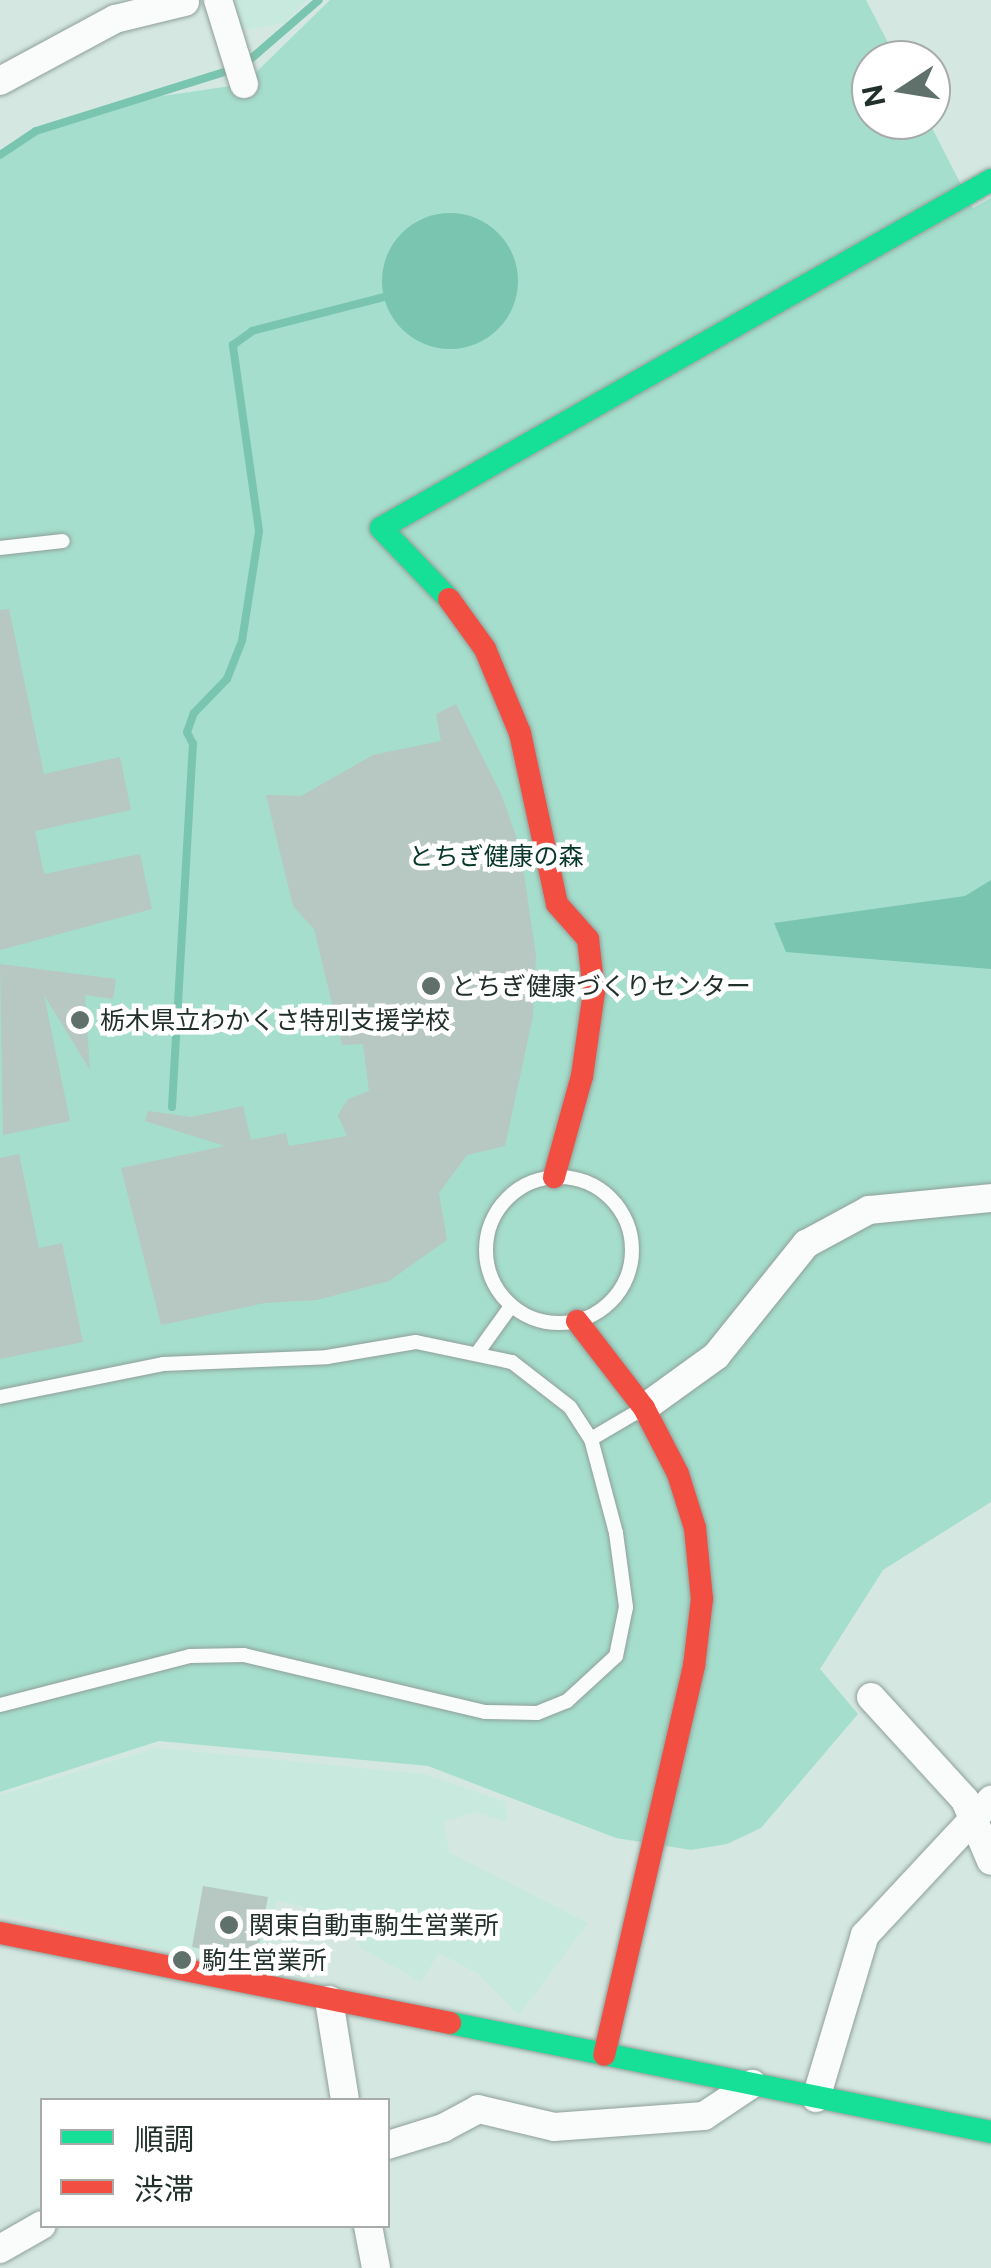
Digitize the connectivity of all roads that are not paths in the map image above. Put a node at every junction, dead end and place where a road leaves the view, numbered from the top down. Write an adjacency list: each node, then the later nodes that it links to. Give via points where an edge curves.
1 (218, 0): 5 (street)
2 (184, 2): 3 (street)
3 (113, 10): 4 (street)
4 (0, 81)
5 (244, 84)
6 (991, 180): 9 (street, via 381,528 440,587 484,649 520,733 557,904 588,939 594,992 587,1042)
7 (64, 541): 8 (lane)
8 (0, 548)
9 (554, 1177): 11 (lane, via 511,1195 489,1229 487,1264); 12 (lane, via 607,1195 630,1236 630,1265 620,1290)
10 (991, 1198): 15 (street, via 869,1210 806,1244 716,1356)
11 (512, 1306): 12 (lane, via 548,1323); 13 (lane)
12 (577, 1322): 15 (street)
13 (478, 1352): 14 (lane, via 416,1342 272,1361 206,1359); 16 (lane, via 542,1381)
14 (0, 1397)
15 (644, 1408): 16 (lane); 23 (street, via 688,1499 702,1598 694,1666)
16 (591, 1439): 18 (lane, via 622,1562 624,1632 616,1656 567,1701 512,1716 244,1655 190,1656)
17 (871, 1697): 19 (street, via 965,1800)
18 (0, 1705)
19 (982, 1809): 20 (street); 26 (street, via 865,1935)
20 (991, 1862)
21 (0, 1933): 22 (street)
22 (329, 2000): 23 (street); 25 (street)
23 (604, 2055): 24 (street)
24 (752, 2084): 26 (street); 28 (street, via 704,2116 554,2127 478,2108 443,2128)
25 (345, 2098)
26 (816, 2098): 27 (street)
27 (991, 2132)
28 (390, 2144)
29 (40, 2226): 31 (street)
30 (368, 2228): 32 (street)
31 (0, 2248)
32 (376, 2268)

